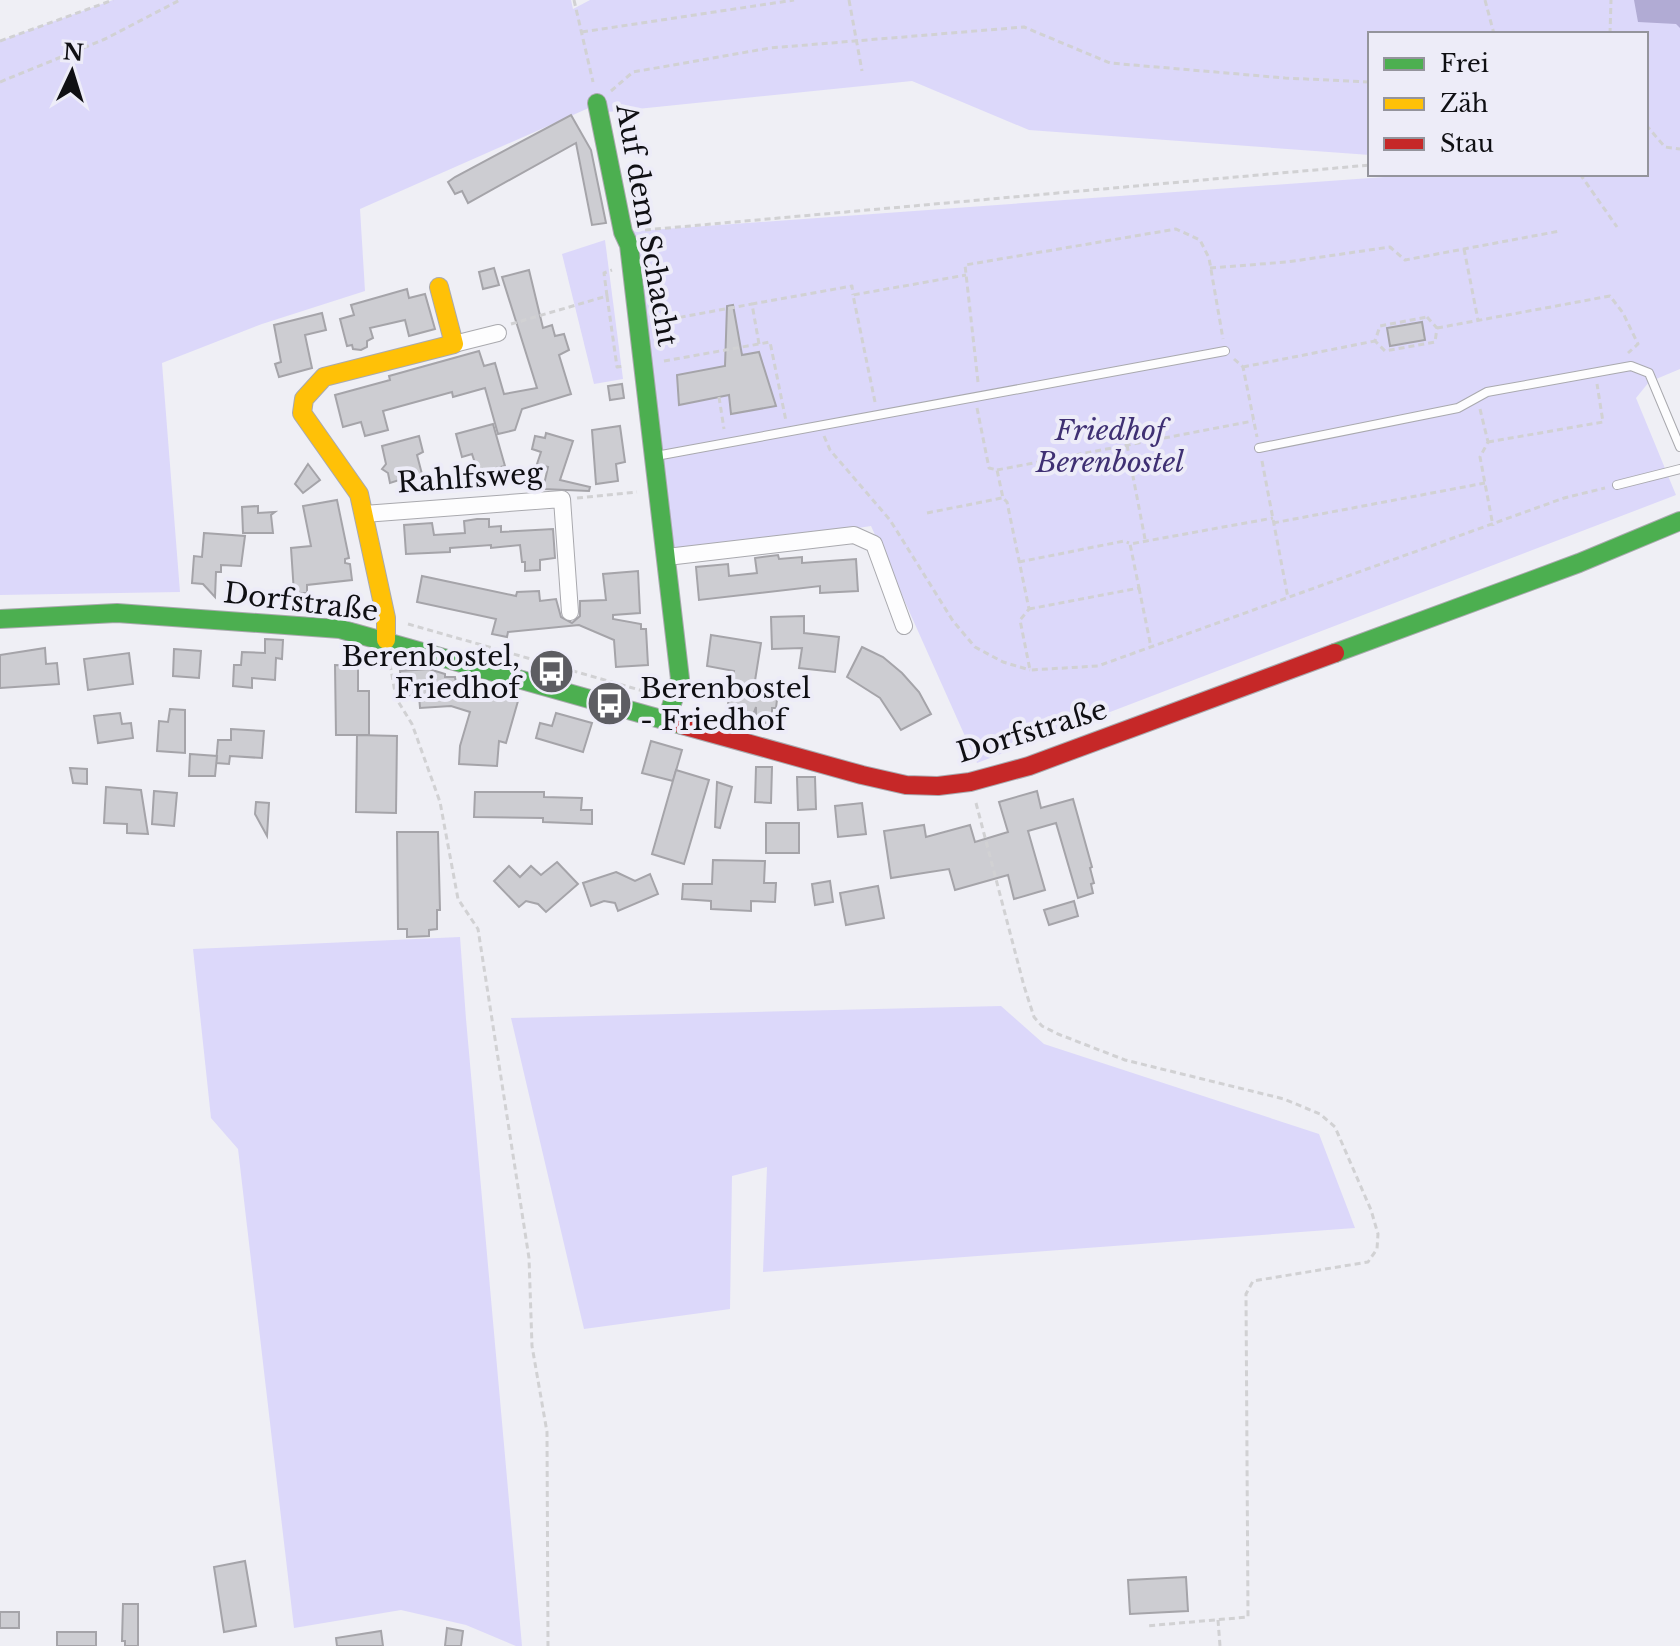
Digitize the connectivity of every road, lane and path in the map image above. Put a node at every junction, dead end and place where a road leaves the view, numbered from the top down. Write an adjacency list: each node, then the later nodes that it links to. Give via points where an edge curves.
1 (113, 0): 11 (path)
2 (180, 0): 14 (path, via 105,39)
3 (574, 0): 8 (path, Auf dem Schacht)
4 (794, 0): 8 (path)
5 (849, 0): 12 (path)
6 (1485, 0): 9 (path)
7 (1611, 0): 10 (path)
8 (582, 32): 16 (path, Auf dem Schacht)
9 (1493, 32)
10 (1610, 32)
11 (0, 41)
12 (857, 41): 13 (path); 15 (path, via 1024,27 1110,63); 16 (path, via 770,48 633,72)
13 (862, 71)
14 (0, 82)
15 (1368, 82)
16 (597, 103): 23 (street, Auf dem Schacht)
17 (1648, 127): 18 (path, via 1665,147)
18 (1680, 149)
19 (1368, 165): 23 (path)
20 (1581, 176): 21 (path)
21 (1617, 227)
22 (1560, 231): 24 (path)
23 (623, 232): 41 (street, Auf dem Schacht)
24 (1464, 249): 25 (path, via 1405,260 1390,247); 32 (path)
25 (1210, 268): 27 (path, via 1200,240 1176,229 965,265); 40 (path)
26 (616, 269): 30 (path, via 604,273)
27 (966, 275): 29 (path); 43 (path)
28 (439, 287): 37 (street)
29 (853, 295): 31 (path, via 852,286); 46 (path)
30 (607, 296): 35 (path, via 507,325); 41 (path, via 617,367)
31 (752, 304): 33 (path); 38 (path)
32 (1478, 320): 34 (path); 39 (path, via 1610,296)
33 (660, 321)
34 (1437, 328): 36 (path, via 1427,317 1380,326); 36 (path, via 1435,342 1385,351)
35 (498, 333): 37 (street, Rahlfsweg)
36 (1375, 341): 47 (path, via 1243,367)
37 (454, 344): 64 (street, Rahlfsweg, via 324,377 304,399 302,413 359,494)
38 (759, 344): 41 (path); 49 (path, via 770,342)
39 (1638, 344)
40 (1225, 351): 43 (lane)
41 (644, 364): 55 (street, Auf dem Schacht)
42 (1595, 371): 45 (lane); 50 (path, via 1603,422); 53 (lane, via 1631,366 1649,373)
43 (977, 396): 46 (lane); 57 (path, via 989,468)
44 (719, 397): 51 (path)
45 (1478, 397): 50 (path); 54 (lane, via 1458,408)
46 (877, 415): 48 (lane)
47 (1254, 421): 52 (path); 54 (path)
48 (819, 426): 49 (lane); 81 (path, via 830,450 890,520 975,647)
49 (788, 432): 51 (lane)
50 (1488, 442): 58 (path, via 1480,457)
51 (726, 443): 55 (lane)
52 (1127, 445): 57 (path); 69 (path)
53 (1680, 447)
54 (1259, 448): 65 (path)
55 (655, 456): 60 (street, Auf dem Schacht)
56 (1680, 469): 59 (lane)
57 (997, 470): 61 (path)
58 (1485, 483): 67 (path); 68 (path)
59 (1617, 485): 68 (path, via 1564,498)
60 (659, 486): 62 (path); 71 (street, Auf dem Schacht)
61 (1003, 498): 63 (path); 72 (path)
62 (562, 499): 64 (street, Rahlfsweg); 76 (street, Rahlfsweg)
63 (927, 513)
64 (364, 514): 79 (street, Rahlfsweg)
65 (1273, 518): 67 (path); 69 (path)
66 (1680, 521): 83 (street, Dorfstraße, via 1092,744)
67 (1273, 523): 74 (path)
68 (1493, 526): 74 (path)
69 (1145, 541): 70 (path)
70 (1130, 544): 72 (path); 73 (path)
71 (667, 557): 78 (street, via 854,535 874,544); 82 (street, Auf dem Schacht, via 680,679)
72 (1019, 562): 75 (path)
73 (1139, 588): 75 (path); 80 (path)
74 (1288, 598): 80 (path)
75 (1029, 609): 81 (path, via 1020,620)
76 (570, 612)
77 (0, 619): 79 (street, Dorfstraße, via 153,614 317,626)
78 (904, 626)
79 (386, 640): 82 (street, Dorfstraße); 86 (path, via 396,698 412,724 440,802 458,899 478,929 529,1258 532,1346 547,1432)
80 (1151, 647): 81 (path, via 1098,666)
81 (1030, 670)
82 (667, 719): 83 (street, Dorfstraße, via 906,785)
83 (970, 782): 84 (path, via 1024,986 1042,1026 1125,1060 1284,1099 1320,1114 1335,1127 1371,1210 1378,1234 1377,1249 1368,1262 1268,1277 1253,1281 1246,1294 1248,1617)
84 (1218, 1620): 85 (path); 87 (path)
85 (1146, 1626)
86 (548, 1646)
87 (1220, 1646)

